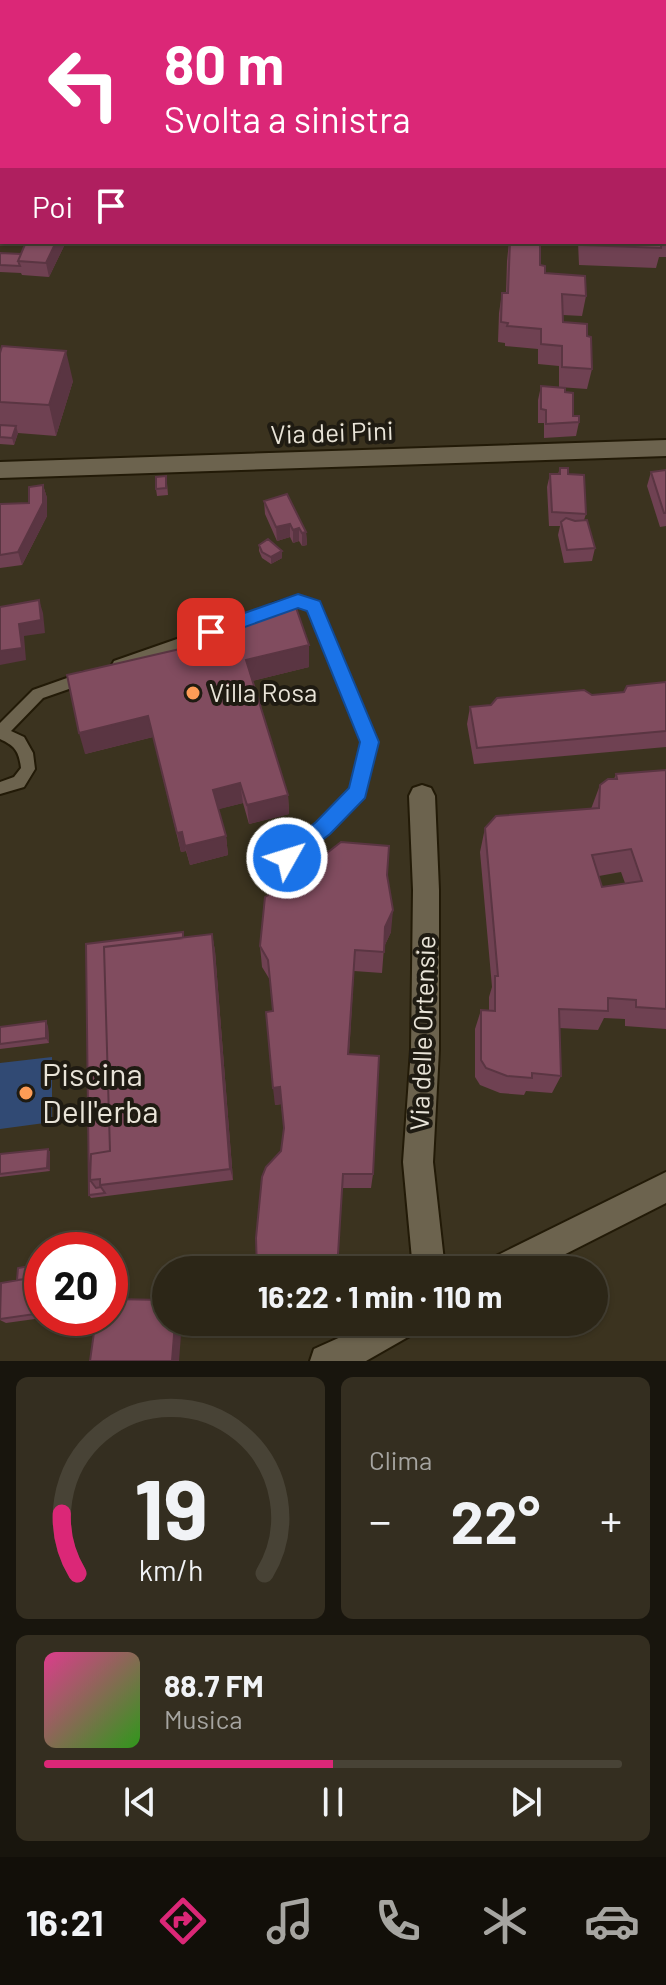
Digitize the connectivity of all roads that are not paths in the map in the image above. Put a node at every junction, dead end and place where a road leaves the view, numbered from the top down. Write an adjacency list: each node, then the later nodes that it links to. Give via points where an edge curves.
1 (666, 448): 2 (street, Via dei Pini)
2 (0, 470)
3 (269, 611): 8 (lane, via 298,601 314,606 370,742 358,792)
4 (240, 622): 5 (lane, via 38,694)
5 (0, 733): 6 (lane, via 19,741 28,769 19,782)
6 (0, 788)
7 (422, 796): 10 (street, Via delle Ortensie, via 425,1050 418,1162)
8 (287, 858)
9 (666, 1187): 11 (street)
10 (428, 1256)
11 (529, 1256)
12 (381, 1336): 13 (street)
13 (326, 1361)

